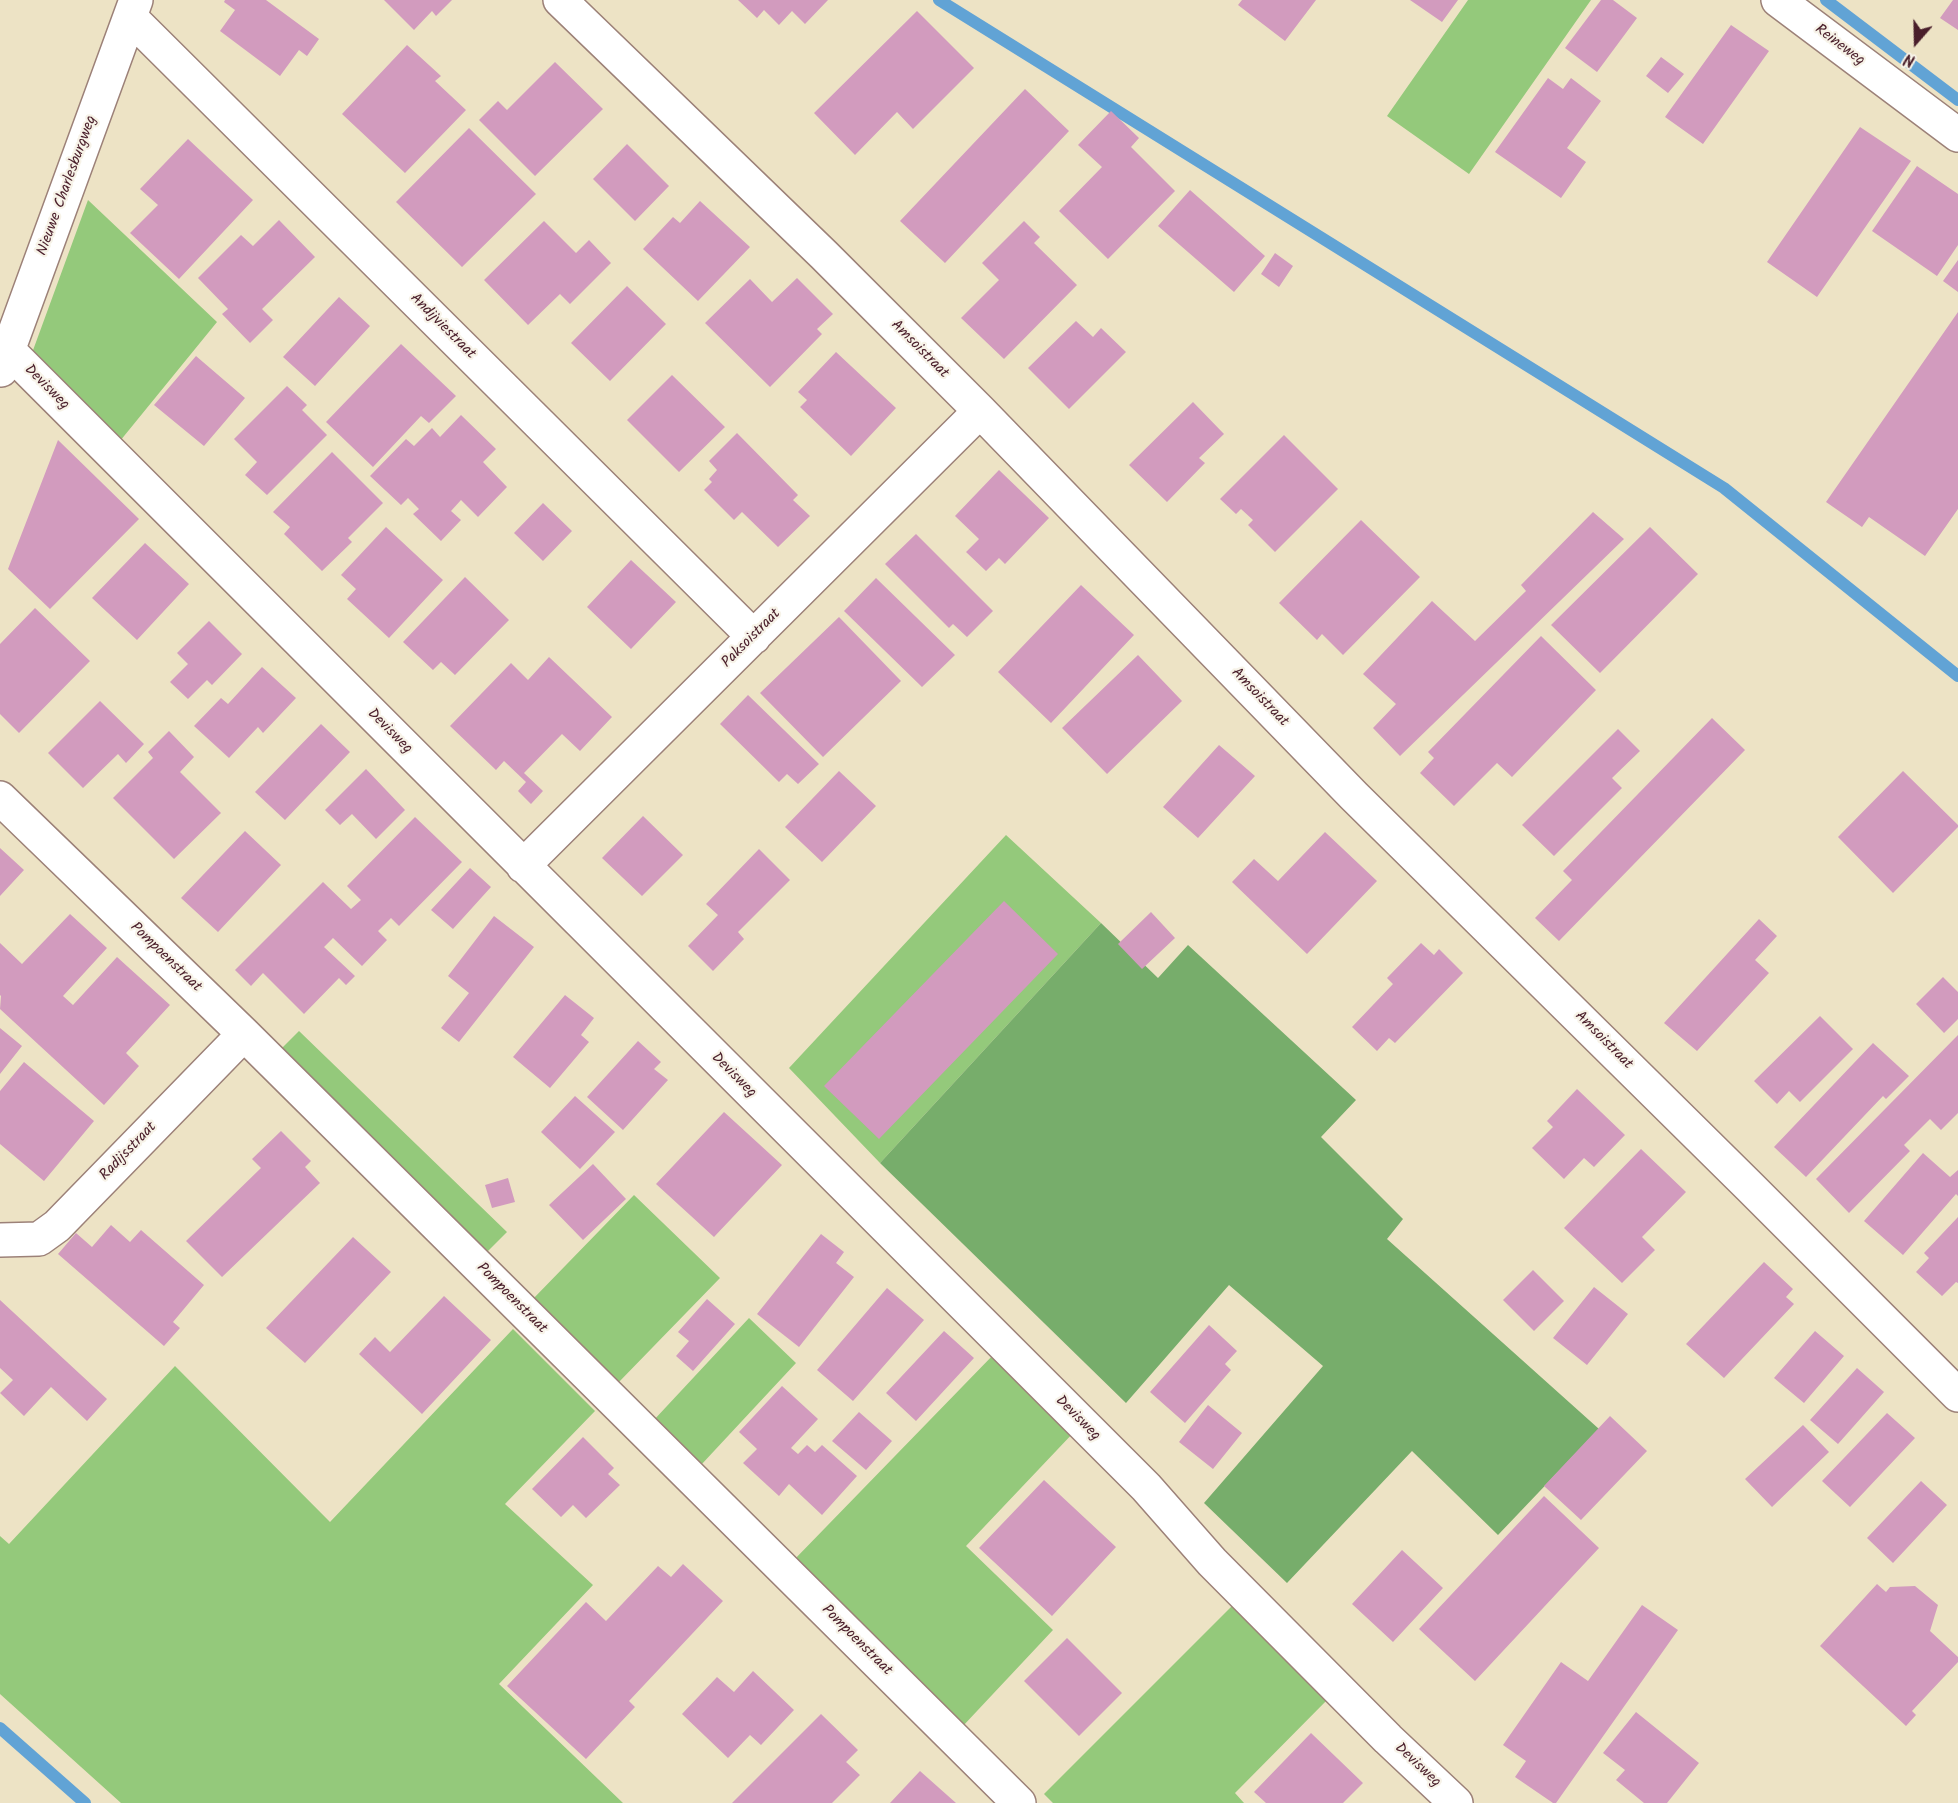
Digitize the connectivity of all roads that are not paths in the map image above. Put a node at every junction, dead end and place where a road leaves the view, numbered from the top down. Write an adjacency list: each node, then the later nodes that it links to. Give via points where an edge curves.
1 (560, 0): 6 (street, Amsoistraat)
2 (1778, 0): 4 (street, Reineweg)
3 (133, 8): 5 (street, Nieuwe Charlesburgweg); 7 (street, Andijviestraat)
4 (1958, 135)
5 (4, 361): 9 (street, Devisweg)
6 (980, 411): 7 (street, Paksoistraat); 12 (street, Amsoistraat, via 1354,796)
7 (754, 637): 9 (street, Paksoistraat)
8 (0, 798): 10 (street, Pompoenstraat)
9 (523, 866): 14 (street, Devisweg, via 1146,1488 1212,1562 1388,1739)
10 (243, 1034): 11 (street, Radijsstraat, via 57,1226 39,1239); 13 (street, Pompoenstraat)
11 (0, 1240)
12 (1958, 1395)
13 (1019, 1803)
14 (1456, 1803)

